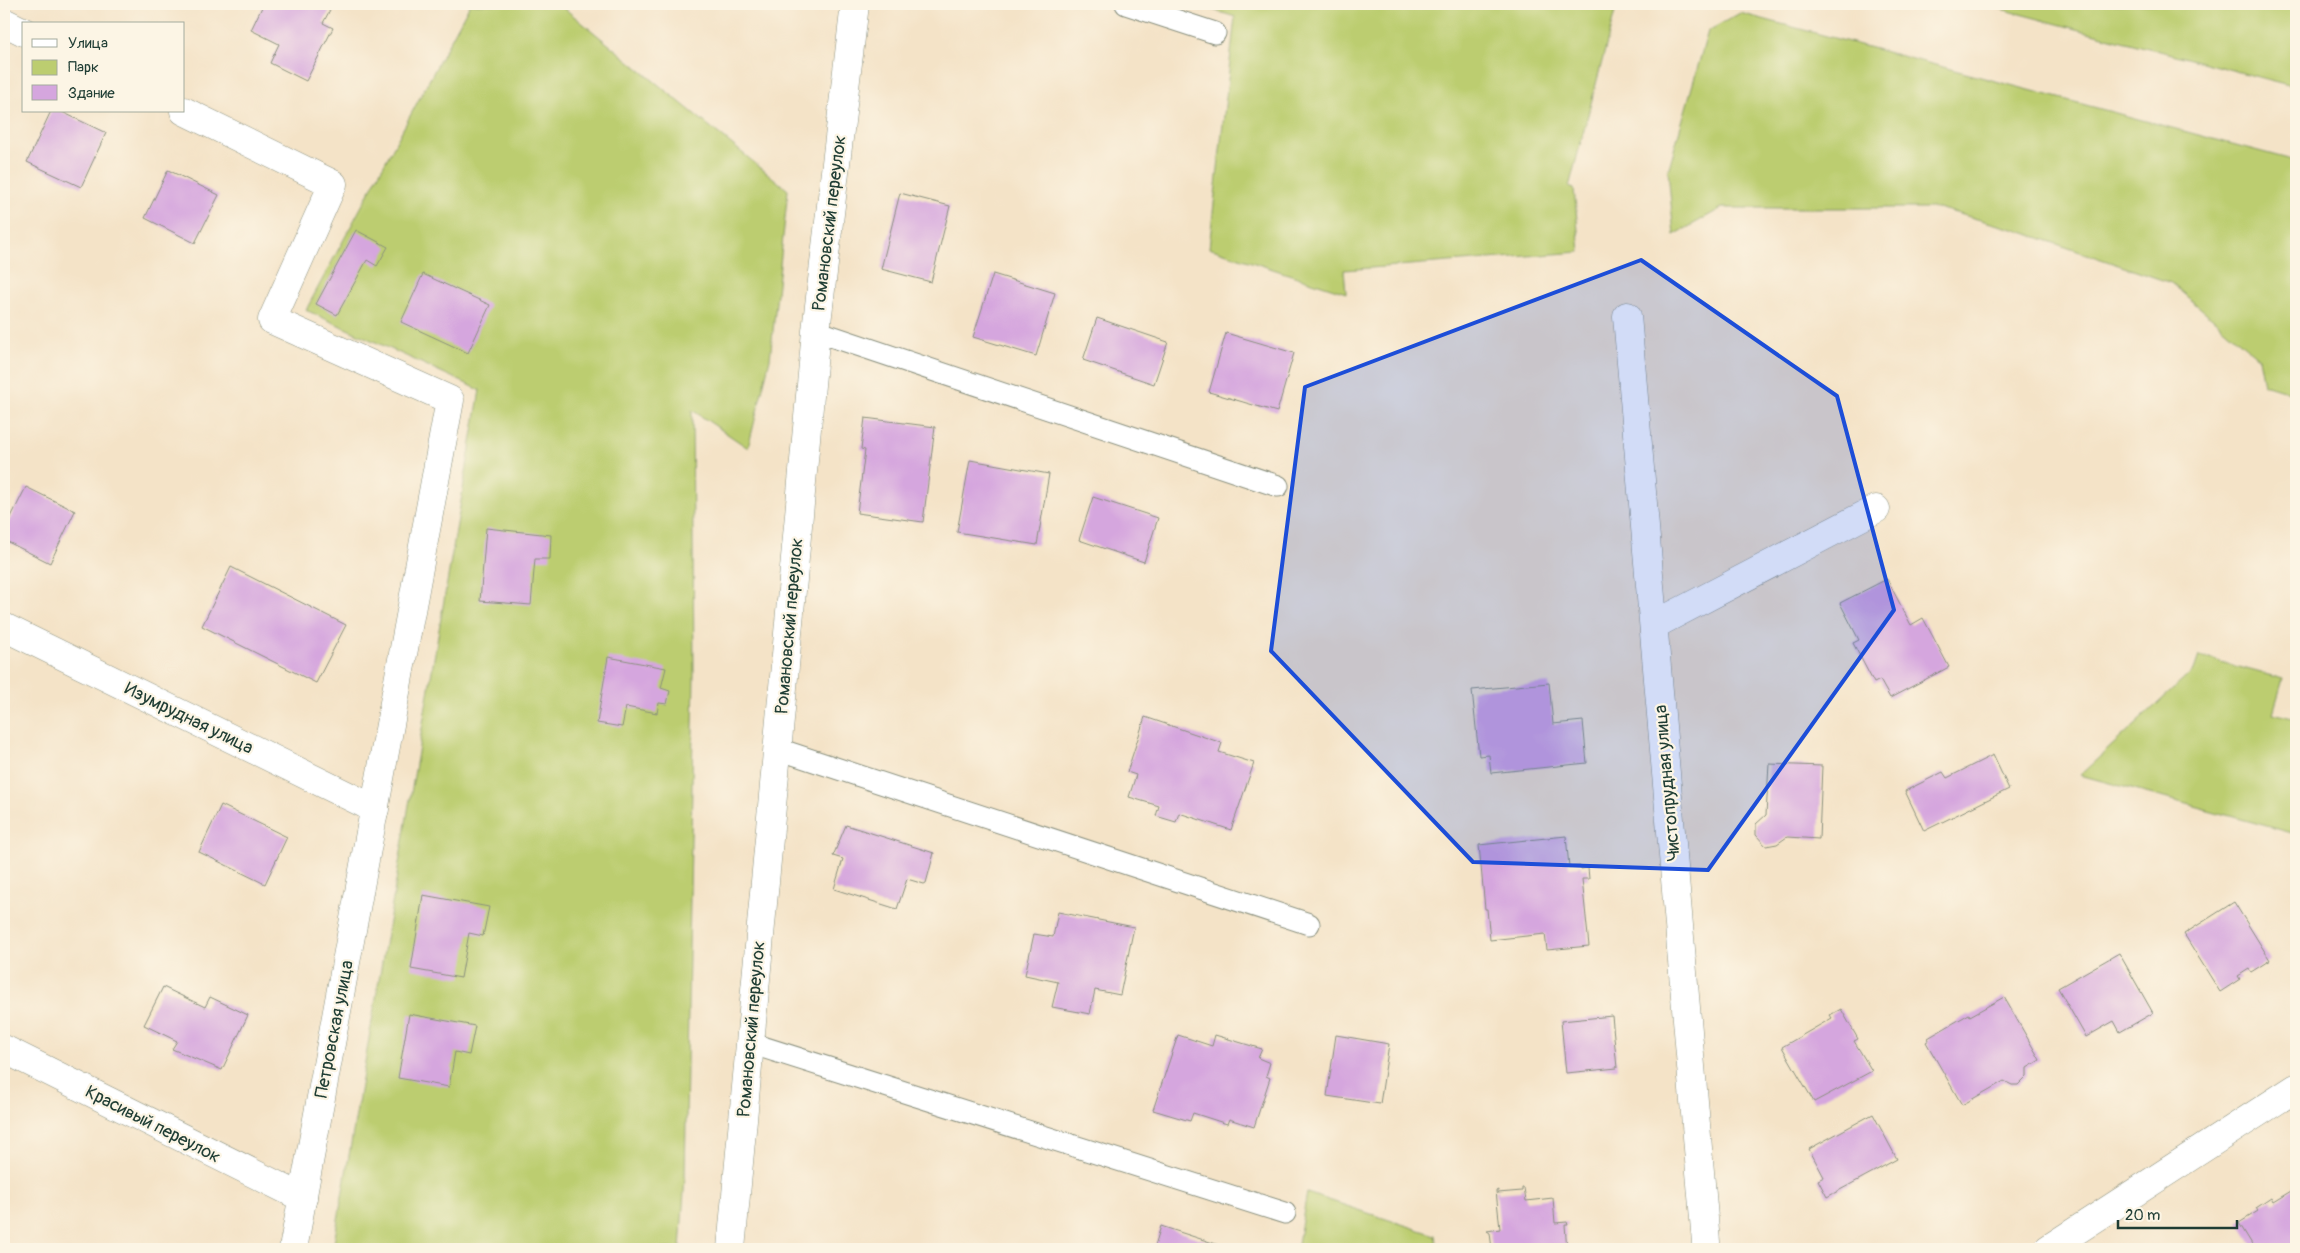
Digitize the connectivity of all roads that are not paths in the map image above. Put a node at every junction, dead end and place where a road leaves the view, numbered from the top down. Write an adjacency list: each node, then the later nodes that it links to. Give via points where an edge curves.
1 (855, 4): 8 (street, Романовский переулок)
2 (1126, 4): 5 (lane)
3 (4, 22): 4 (street)
4 (22, 31)
5 (1215, 33)
6 (185, 111): 14 (street, Петровская улица, via 333,184 272,320 450,400)
7 (1627, 316): 11 (street, Чистопрудная улица)
8 (816, 331): 9 (lane); 13 (street, Романовский переулок)
9 (1278, 486)
10 (1876, 509): 11 (street)
11 (1654, 626): 23 (street, Чистопрудная улица)
12 (4, 627): 14 (street, Изумрудная улица)
13 (778, 749): 15 (lane); 16 (street, Романовский переулок)
14 (375, 809): 19 (street, Петровская улица)
15 (1309, 924)
16 (750, 1043): 20 (lane); 22 (street, Романовский переулок)
17 (4, 1049): 19 (street, Красивый переулок)
18 (2296, 1088): 24 (street)
19 (303, 1198): 21 (street, Петровская улица)
20 (1284, 1213)
21 (293, 1249)
22 (731, 1249)
23 (1705, 1249)
24 (2048, 1249)

